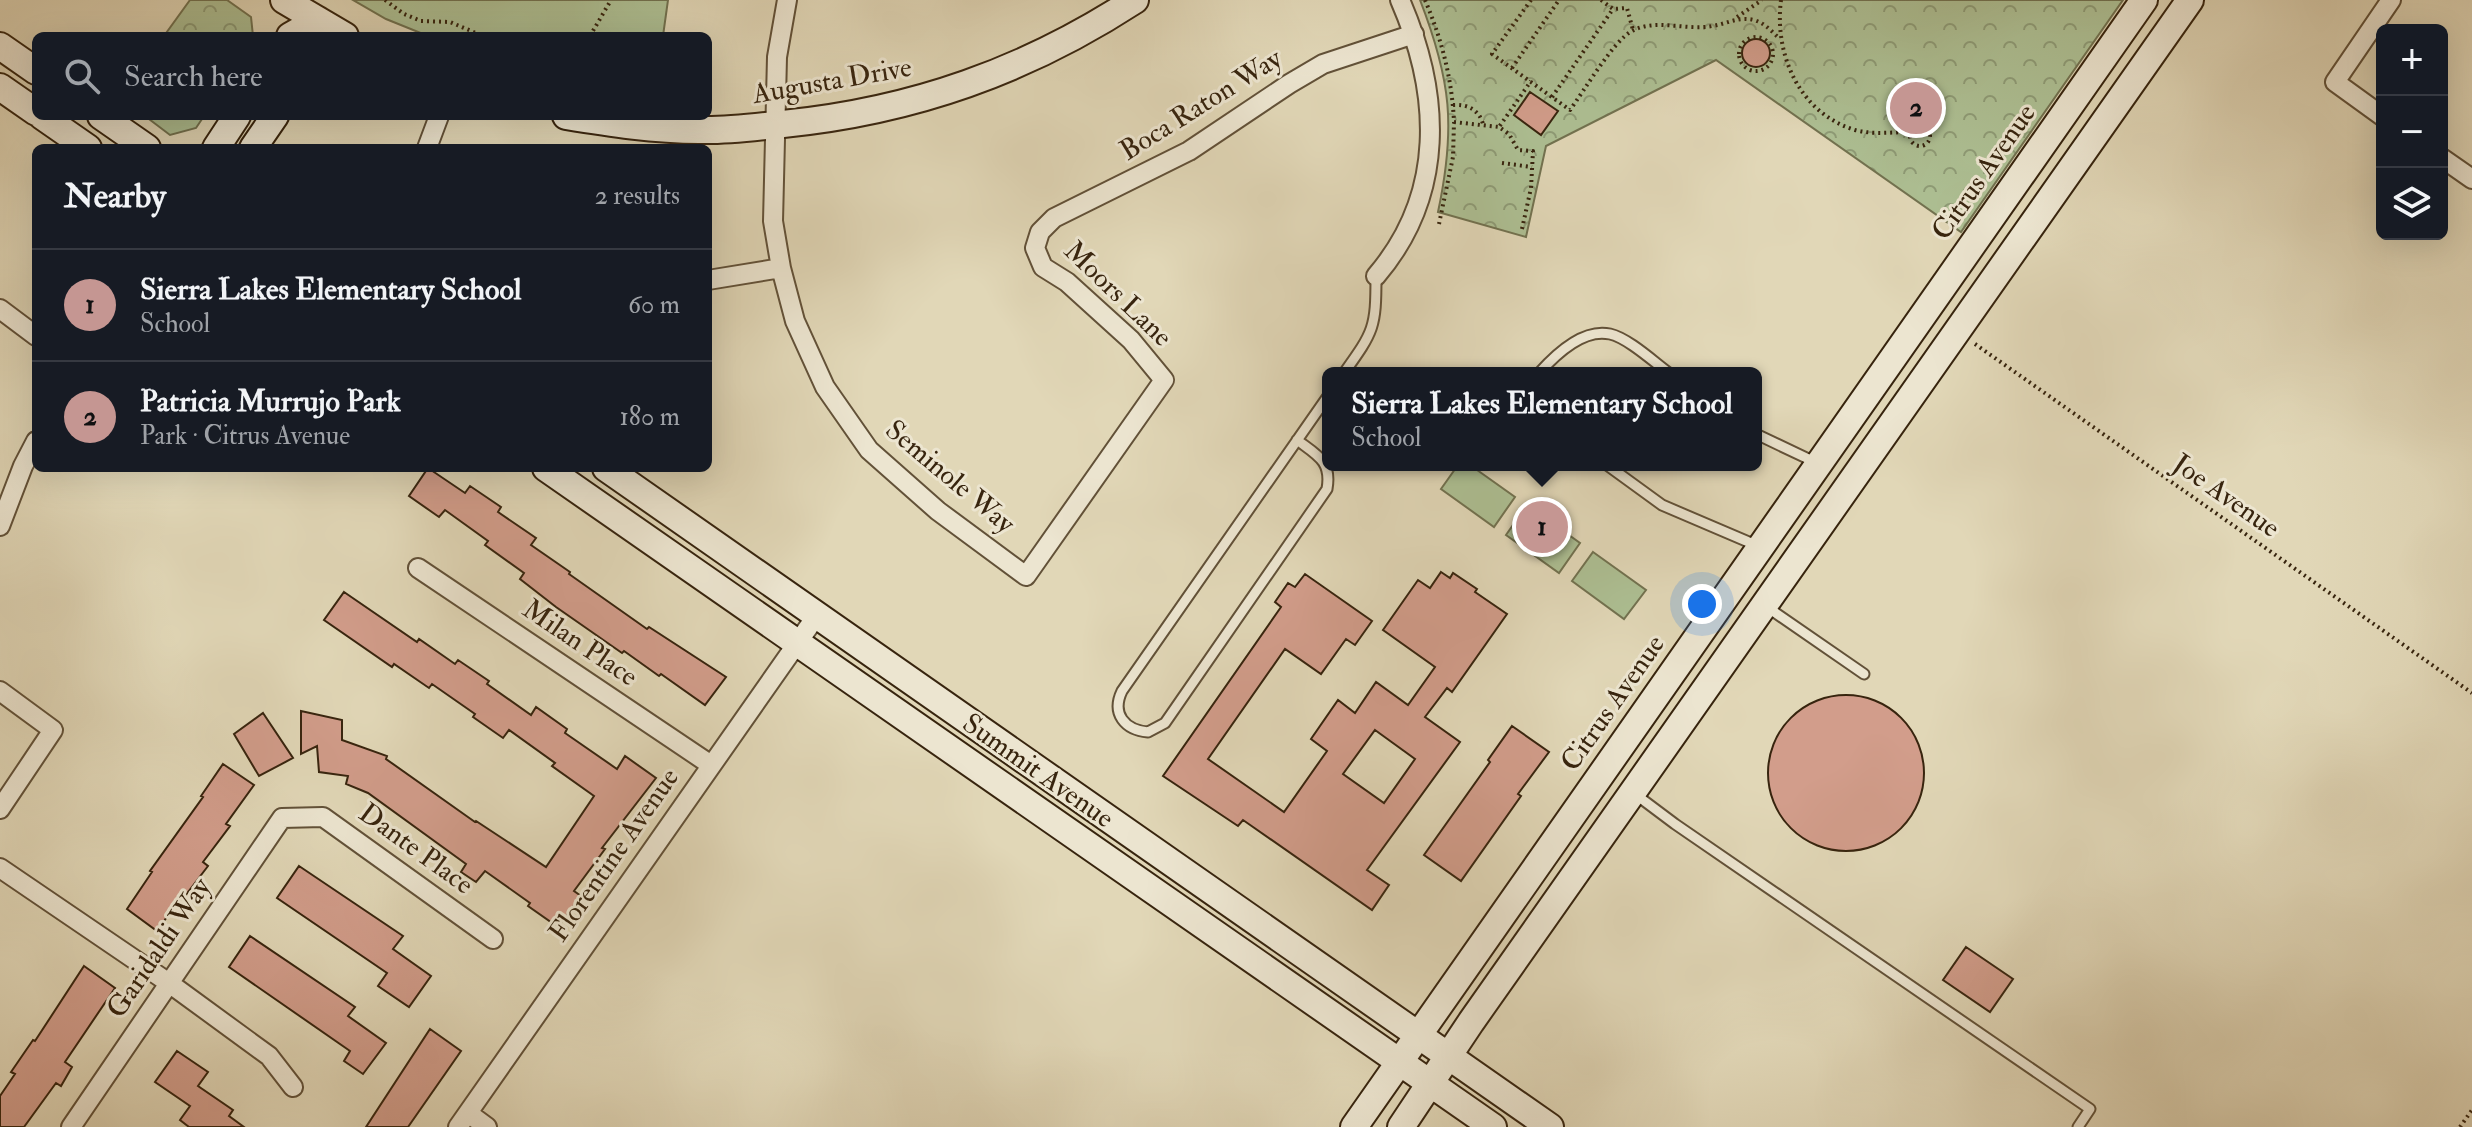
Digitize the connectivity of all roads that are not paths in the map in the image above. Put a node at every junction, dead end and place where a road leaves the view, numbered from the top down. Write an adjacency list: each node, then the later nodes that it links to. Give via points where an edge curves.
1 (284, 0): 8 (main road)
2 (787, 0): 21 (street, Seminole Way, via 777,57)
3 (1135, 0): 21 (main road, Augusta Drive, via 1039,55 975,82 877,111)
4 (1400, 0): 9 (street)
5 (2144, 0): 43 (main road, Citrus Avenue)
6 (2190, 0): 52 (main road)
7 (2391, 0): 14 (street, via 2335,82)
8 (318, 28)
9 (1414, 34): 29 (street, Boca Raton Way, via 1323,64 1189,151 1054,218 1040,232); 31 (street, via 1430,99 1427,173 1405,236)
10 (0, 46): 11 (main road)
11 (32, 68)
12 (0, 87): 13 (main road)
13 (32, 109)
14 (2376, 112)
15 (48, 120): 22 (main road)
16 (107, 120): 23 (main road)
17 (234, 120): 24 (main road)
18 (272, 120): 25 (main road)
19 (438, 120): 26 (street)
20 (591, 120): 21 (main road, Augusta Drive, via 698,130)
21 (776, 125): 30 (street, Seminole Way, via 773,221)
22 (82, 144)
23 (141, 144)
24 (219, 144)
25 (256, 144)
26 (428, 144)
27 (2448, 162): 28 (street)
28 (2472, 179)
29 (1035, 248): 51 (street, Moors Lane, via 1043,267 1131,340 1164,380)
30 (781, 268): 32 (street); 51 (street, Seminole Way, via 795,321 825,387 869,450 938,511)
31 (1376, 276): 35 (lane, via 1371,334)
32 (712, 279)
33 (0, 309): 34 (street)
34 (32, 333)
35 (1348, 367)
36 (1545, 367): 37 (lane, via 1585,337 1607,333)
37 (1660, 367)
38 (1322, 405): 40 (lane)
39 (1762, 437): 43 (lane)
40 (1297, 440): 42 (lane); 44 (lane, via 1122,691 1118,706 1129,727 1148,732 1165,723 1327,489)
41 (32, 449): 48 (street)
42 (1322, 460)
43 (1820, 464): 49 (main road, Citrus Avenue)
44 (1328, 471)
45 (1615, 471): 49 (lane, via 1662,505)
46 (552, 472): 54 (main road, Summit Avenue)
47 (612, 472): 53 (main road, Summit Avenue)
48 (0, 526)
49 (1761, 548): 64 (main road, Citrus Avenue)
50 (418, 568): 57 (street, Milan Place)
51 (1026, 576)
52 (1764, 605): 55 (lane); 58 (main road)
53 (817, 615): 54 (street, Florentine Avenue); 64 (main road, Summit Avenue)
54 (797, 643): 57 (street, Florentine Avenue); 66 (main road, Summit Avenue)
55 (1864, 674)
56 (0, 691): 59 (street, via 53,730)
57 (711, 765): 69 (street, Florentine Avenue)
58 (1632, 792): 65 (main road); 76 (lane, via 2090,1109)
59 (0, 809)
60 (302, 817): 62 (street, Dante Place, via 323,817); 63 (street, Garidaldi Way, via 282,818)
61 (0, 868): 63 (street)
62 (493, 939)
63 (169, 983): 68 (street, via 269,1056); 70 (street, Garidaldi Way)
64 (1419, 1035): 65 (main road, Summit Avenue); 66 (main road, Citrus Avenue)
65 (1449, 1056): 67 (main road); 75 (main road, Summit Avenue)
66 (1401, 1062): 67 (main road, Summit Avenue); 72 (main road, Citrus Avenue)
67 (1431, 1083): 73 (main road); 74 (main road, Summit Avenue)
68 (293, 1087)
69 (463, 1120): 71 (street)
70 (71, 1127)
71 (487, 1127)
72 (1354, 1127)
73 (1401, 1127)
74 (1493, 1127)
75 (1550, 1127)
76 (2078, 1127)

